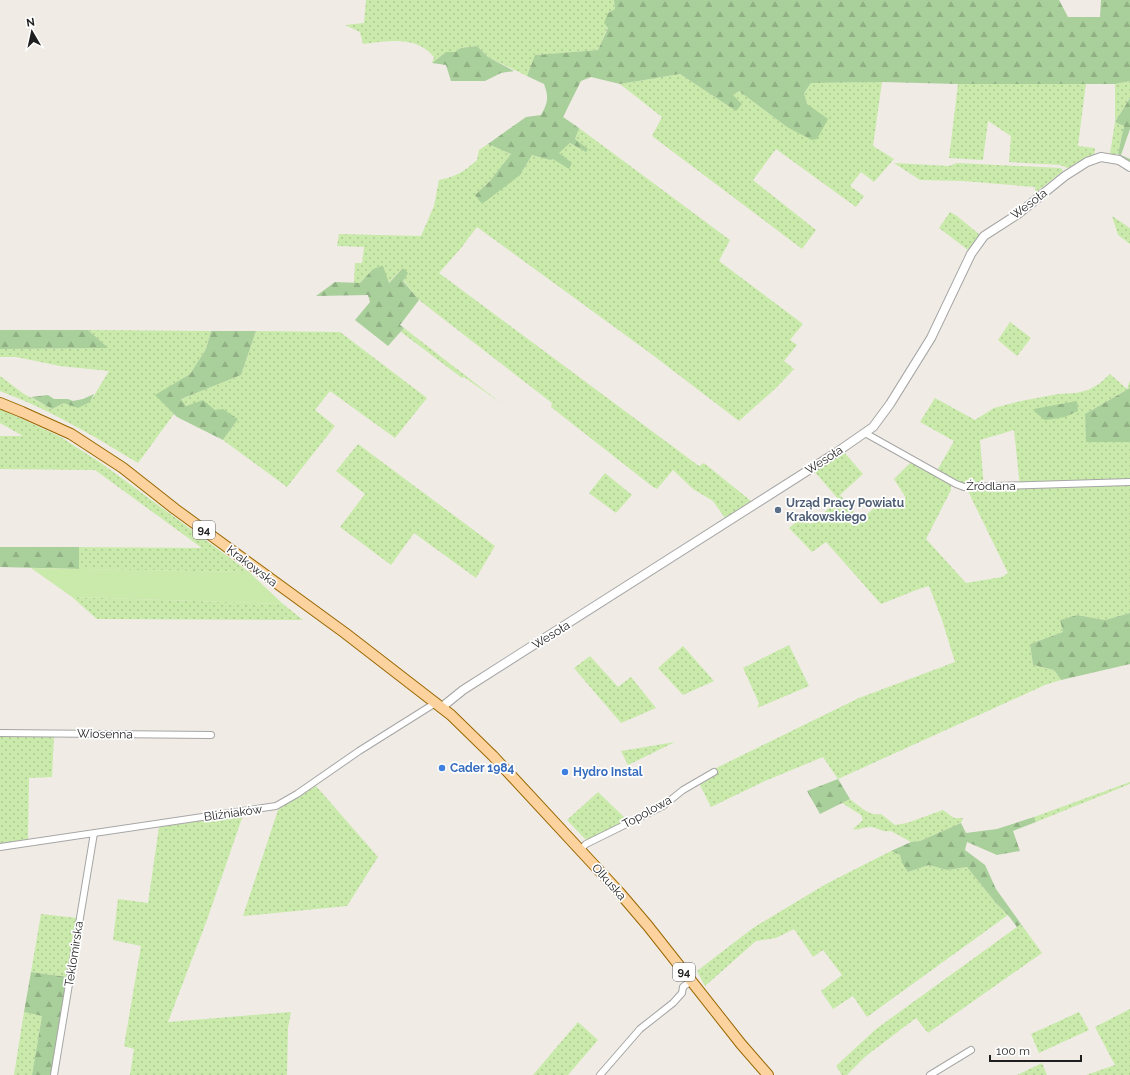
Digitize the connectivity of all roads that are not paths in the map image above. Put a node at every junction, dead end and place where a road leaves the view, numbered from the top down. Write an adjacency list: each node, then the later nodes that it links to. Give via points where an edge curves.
1 (1130, 167): 3 (street, Wesoła, via 1119,160 1101,156 1087,162 984,236 971,254 931,339 879,420)
2 (0, 403): 5 (main road, Krakowska / 94, via 71,434 123,468)
3 (865, 433): 4 (street, Źródlana, via 964,487); 5 (street, Wesoła)
4 (1130, 482)
5 (440, 704): 9 (street, Bliźniaków, via 359,752 276,806); 11 (main road, Olkuska / 94, via 493,756)
6 (0, 733): 7 (street, Wiosenna)
7 (211, 735)
8 (714, 772): 11 (street, Topolowa, via 662,806 586,844)
9 (94, 833): 10 (street, Bliźniaków); 14 (street, Teklomirska)
10 (0, 848)
11 (580, 850): 12 (main road, Olkuska / 94, via 648,926)
12 (691, 981): 15 (street, via 683,987 682,993 673,1003 640,1029); 16 (main road, Olkuska / 94)
13 (971, 1050): 17 (street)
14 (54, 1075)
15 (600, 1075)
16 (768, 1075)
17 (930, 1075)

